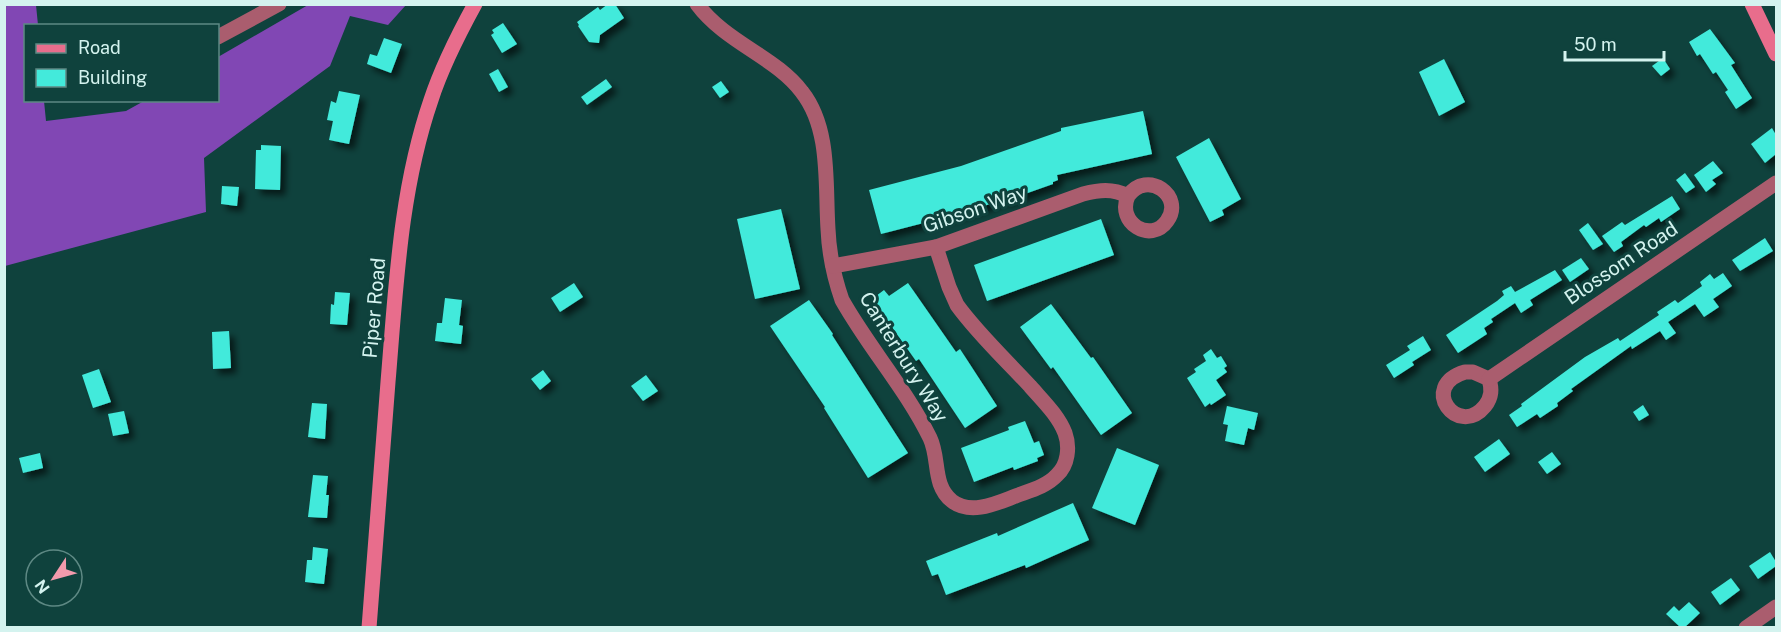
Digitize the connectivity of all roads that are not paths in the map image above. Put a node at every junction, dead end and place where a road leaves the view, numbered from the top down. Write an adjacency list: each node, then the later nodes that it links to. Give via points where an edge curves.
1 (279, 4): 5 (street)
2 (474, 4): 13 (street, Piper Road, via 430,102 406,204)
3 (698, 4): 10 (street, Canterbury Way, via 720,29 793,82 812,107 823,147)
4 (1752, 4): 6 (street)
5 (219, 36)
6 (1776, 54)
7 (1776, 183): 11 (street, Blossom Road)
8 (1128, 196): 9 (street, Gibson Way, via 1115,190 1094,191)
9 (936, 247): 10 (street, Gibson Way); 10 (street, Canterbury Way, via 957,305 1050,409 1067,440 1067,458 1058,475 1042,486 989,506 957,505 943,490 930,439 846,306)
10 (833, 266)
11 (1489, 379)
12 (1776, 607): 14 (street)
13 (369, 627)
14 (1746, 627)

